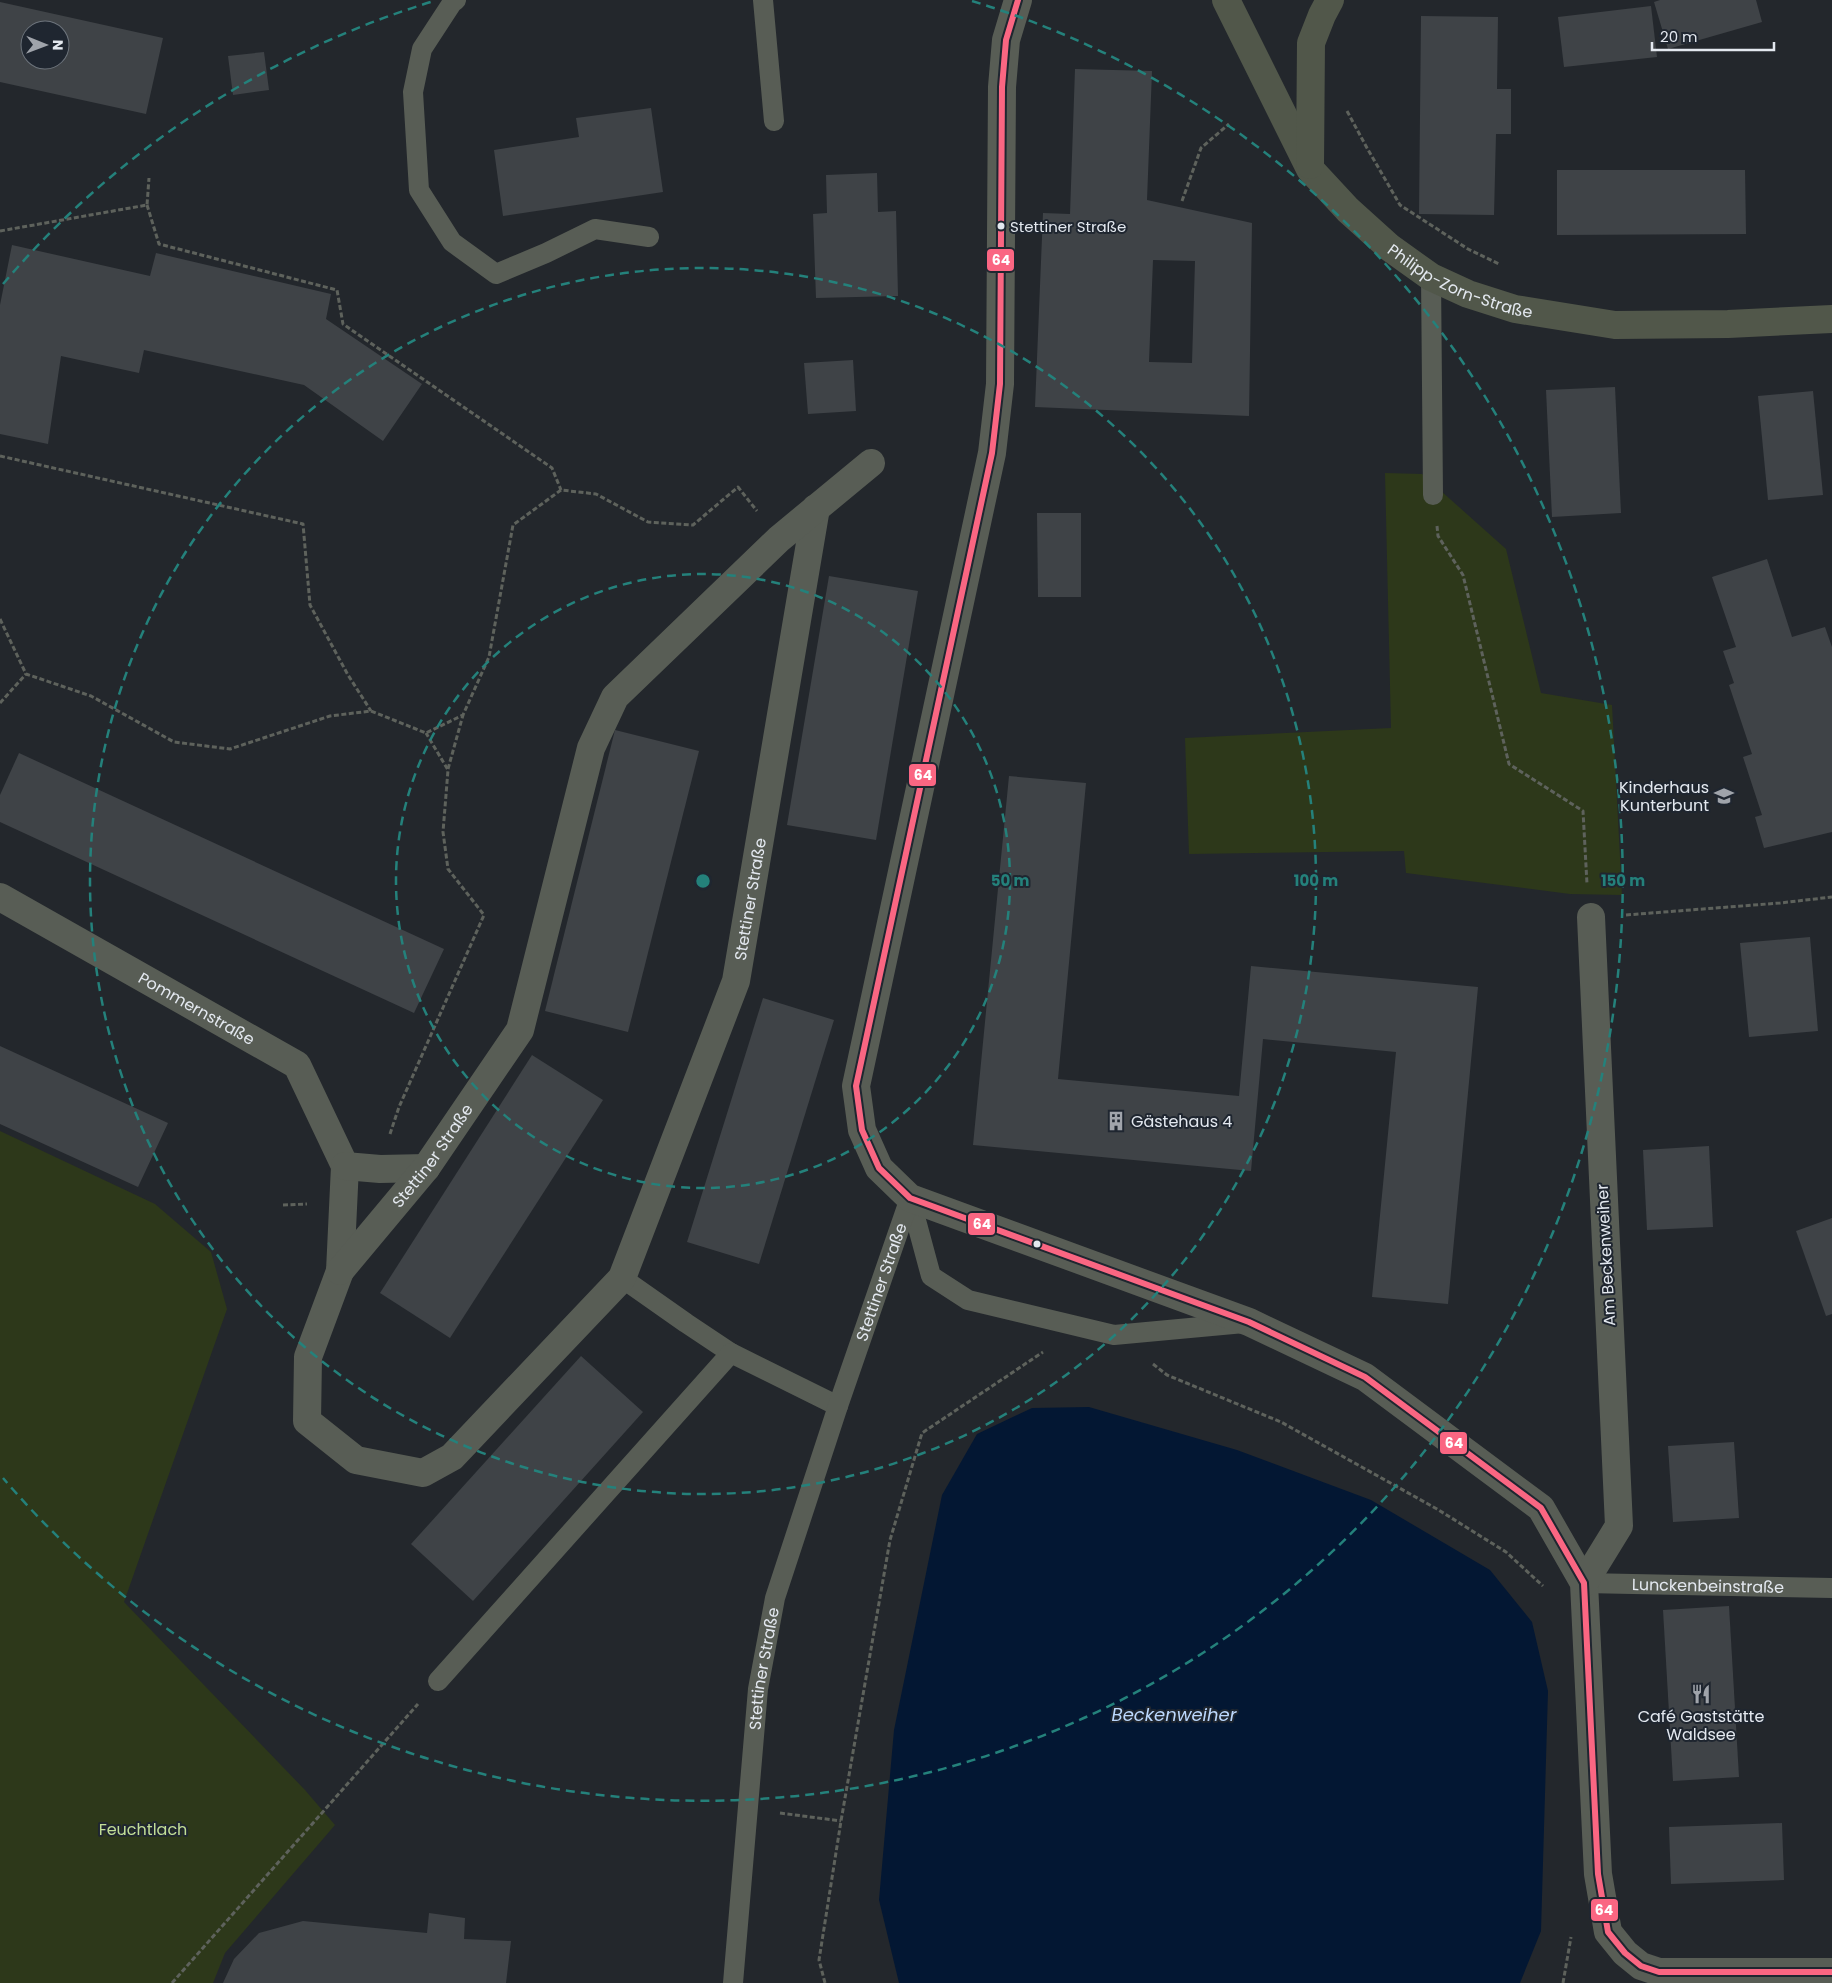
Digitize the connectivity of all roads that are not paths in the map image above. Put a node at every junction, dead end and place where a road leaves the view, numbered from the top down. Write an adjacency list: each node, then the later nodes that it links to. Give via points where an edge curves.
1 (456, 0): 8 (lane, via 422,49 413,92 419,190 452,242 496,274 595,229)
2 (762, 0): 6 (lane)
3 (1018, 0): 18 (street, via 1006,40 1002,88 1000,384 992,453 856,1086 862,1130 879,1168)
4 (1226, 0): 7 (main road, Philipp-Zorn-Straße)
5 (1330, 0): 7 (main road, via 1311,43)
6 (774, 121)
7 (1310, 169): 9 (main road, Philipp-Zorn-Straße, via 1389,247)
8 (649, 237)
9 (1431, 276): 10 (main road, Philipp-Zorn-Straße, via 1468,294 1515,309 1615,325); 12 (lane)
10 (1832, 319)
11 (872, 462): 13 (street, Stettiner Straße)
12 (1434, 495)
13 (816, 508): 17 (street, Stettiner Straße, via 779,539 615,697 591,748 520,1030); 20 (street, Stettiner Straße, via 736,981)
14 (0, 897): 16 (street, Pommernstraße, via 297,1065)
15 (1591, 917): 24 (street, Am Beckenweiher, via 1619,1526)
16 (345, 1166): 17 (street); 19 (street, Stettiner Straße)
17 (426, 1168): 19 (street, Stettiner Straße)
18 (910, 1198): 21 (street); 21 (lane, via 931,1276 968,1300 1114,1335); 23 (lane, Stettiner Straße)
19 (340, 1271): 20 (street, Stettiner Straße, via 308,1357 307,1421 356,1460 423,1473 452,1457)
20 (622, 1278): 22 (lane)
21 (1249, 1322): 24 (street, via 1365,1377 1541,1508)
22 (731, 1353): 23 (lane); 26 (lane)
23 (838, 1406): 29 (lane, Stettiner Straße, via 775,1598 758,1688)
24 (1584, 1583): 25 (lane, Lunckenbeinstraße); 28 (street, via 1598,1874 1608,1932)
25 (1832, 1588)
26 (438, 1681)
27 (1832, 1972): 28 (street, via 1659,1972)
28 (1641, 1975)
29 (733, 1983)

